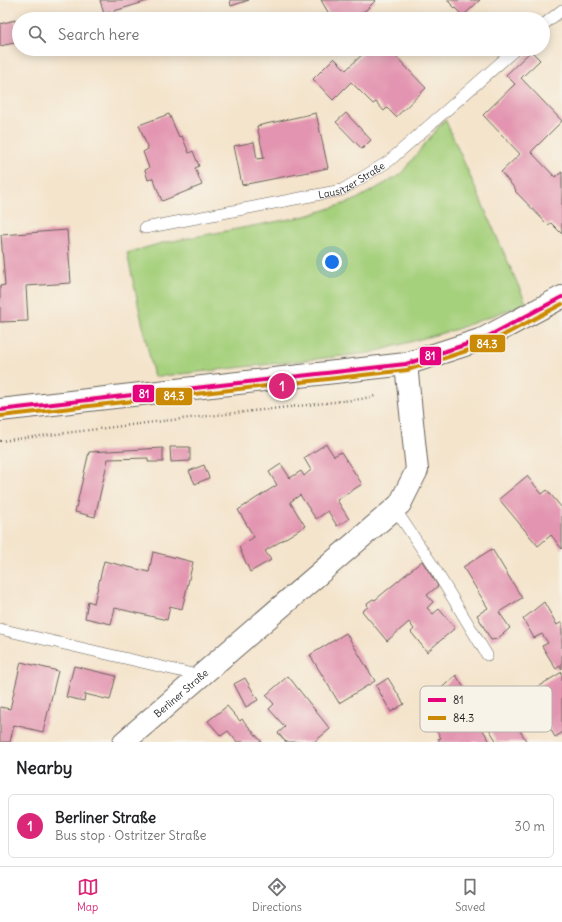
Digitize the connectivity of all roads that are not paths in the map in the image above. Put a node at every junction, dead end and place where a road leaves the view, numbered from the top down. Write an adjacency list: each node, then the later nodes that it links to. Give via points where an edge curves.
1 (562, 10): 2 (lane)
2 (550, 19)
3 (508, 56): 4 (lane, Lausitzer Straße, via 389,161 342,190)
4 (145, 228)
5 (562, 297): 6 (street, via 483,339)
6 (406, 364): 7 (street); 8 (street, Berliner Straße, via 417,470)
7 (0, 410)
8 (395, 509): 10 (lane); 11 (street, Berliner Straße)
9 (0, 629): 11 (lane)
10 (487, 655)
11 (201, 676): 12 (street, Berliner Straße)
12 (124, 742)

